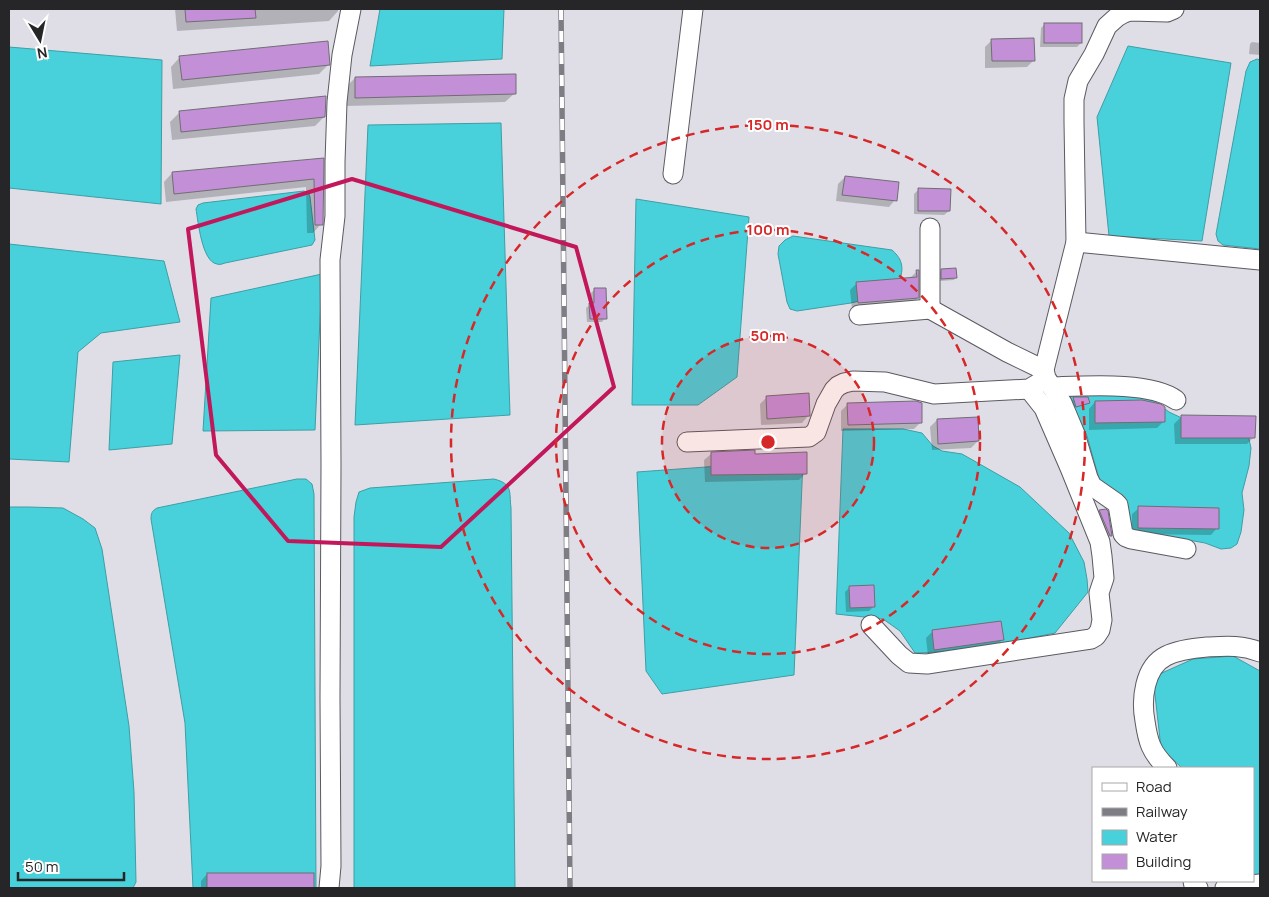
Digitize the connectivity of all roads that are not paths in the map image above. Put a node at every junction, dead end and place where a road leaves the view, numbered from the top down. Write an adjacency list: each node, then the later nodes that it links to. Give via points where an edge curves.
1 (351, 9): 19 (street, via 337,102 335,216 330,260)
2 (693, 9): 4 (street)
3 (1174, 9): 6 (street, via 1167,12 1130,11 1117,17 1107,26 1078,81 1074,99)
4 (673, 174)
5 (930, 228): 8 (street)
6 (1076, 242): 7 (street); 10 (street)
7 (1260, 260)
8 (930, 309): 9 (street); 10 (street)
9 (860, 315)
10 (1048, 378): 11 (street); 12 (street, via 1134,388 1169,395); 14 (street, via 1075,434 1092,486 1118,505 1123,534 1131,539)
11 (1029, 389): 13 (street, via 934,394 885,382 844,383 834,390 816,432 809,437); 15 (street, via 1044,408 1100,542 1104,578 1099,593 1102,620 1096,636 927,664 909,663)
12 (1176, 400)
13 (687, 442)
14 (1186, 550)
15 (871, 625)
16 (1260, 652): 17 (street, via 1242,646 1197,648 1165,656 1155,665 1148,676 1143,712 1152,750)
17 (1166, 767)
18 (1260, 884): 20 (street)
19 (329, 888)
20 (1225, 888)

